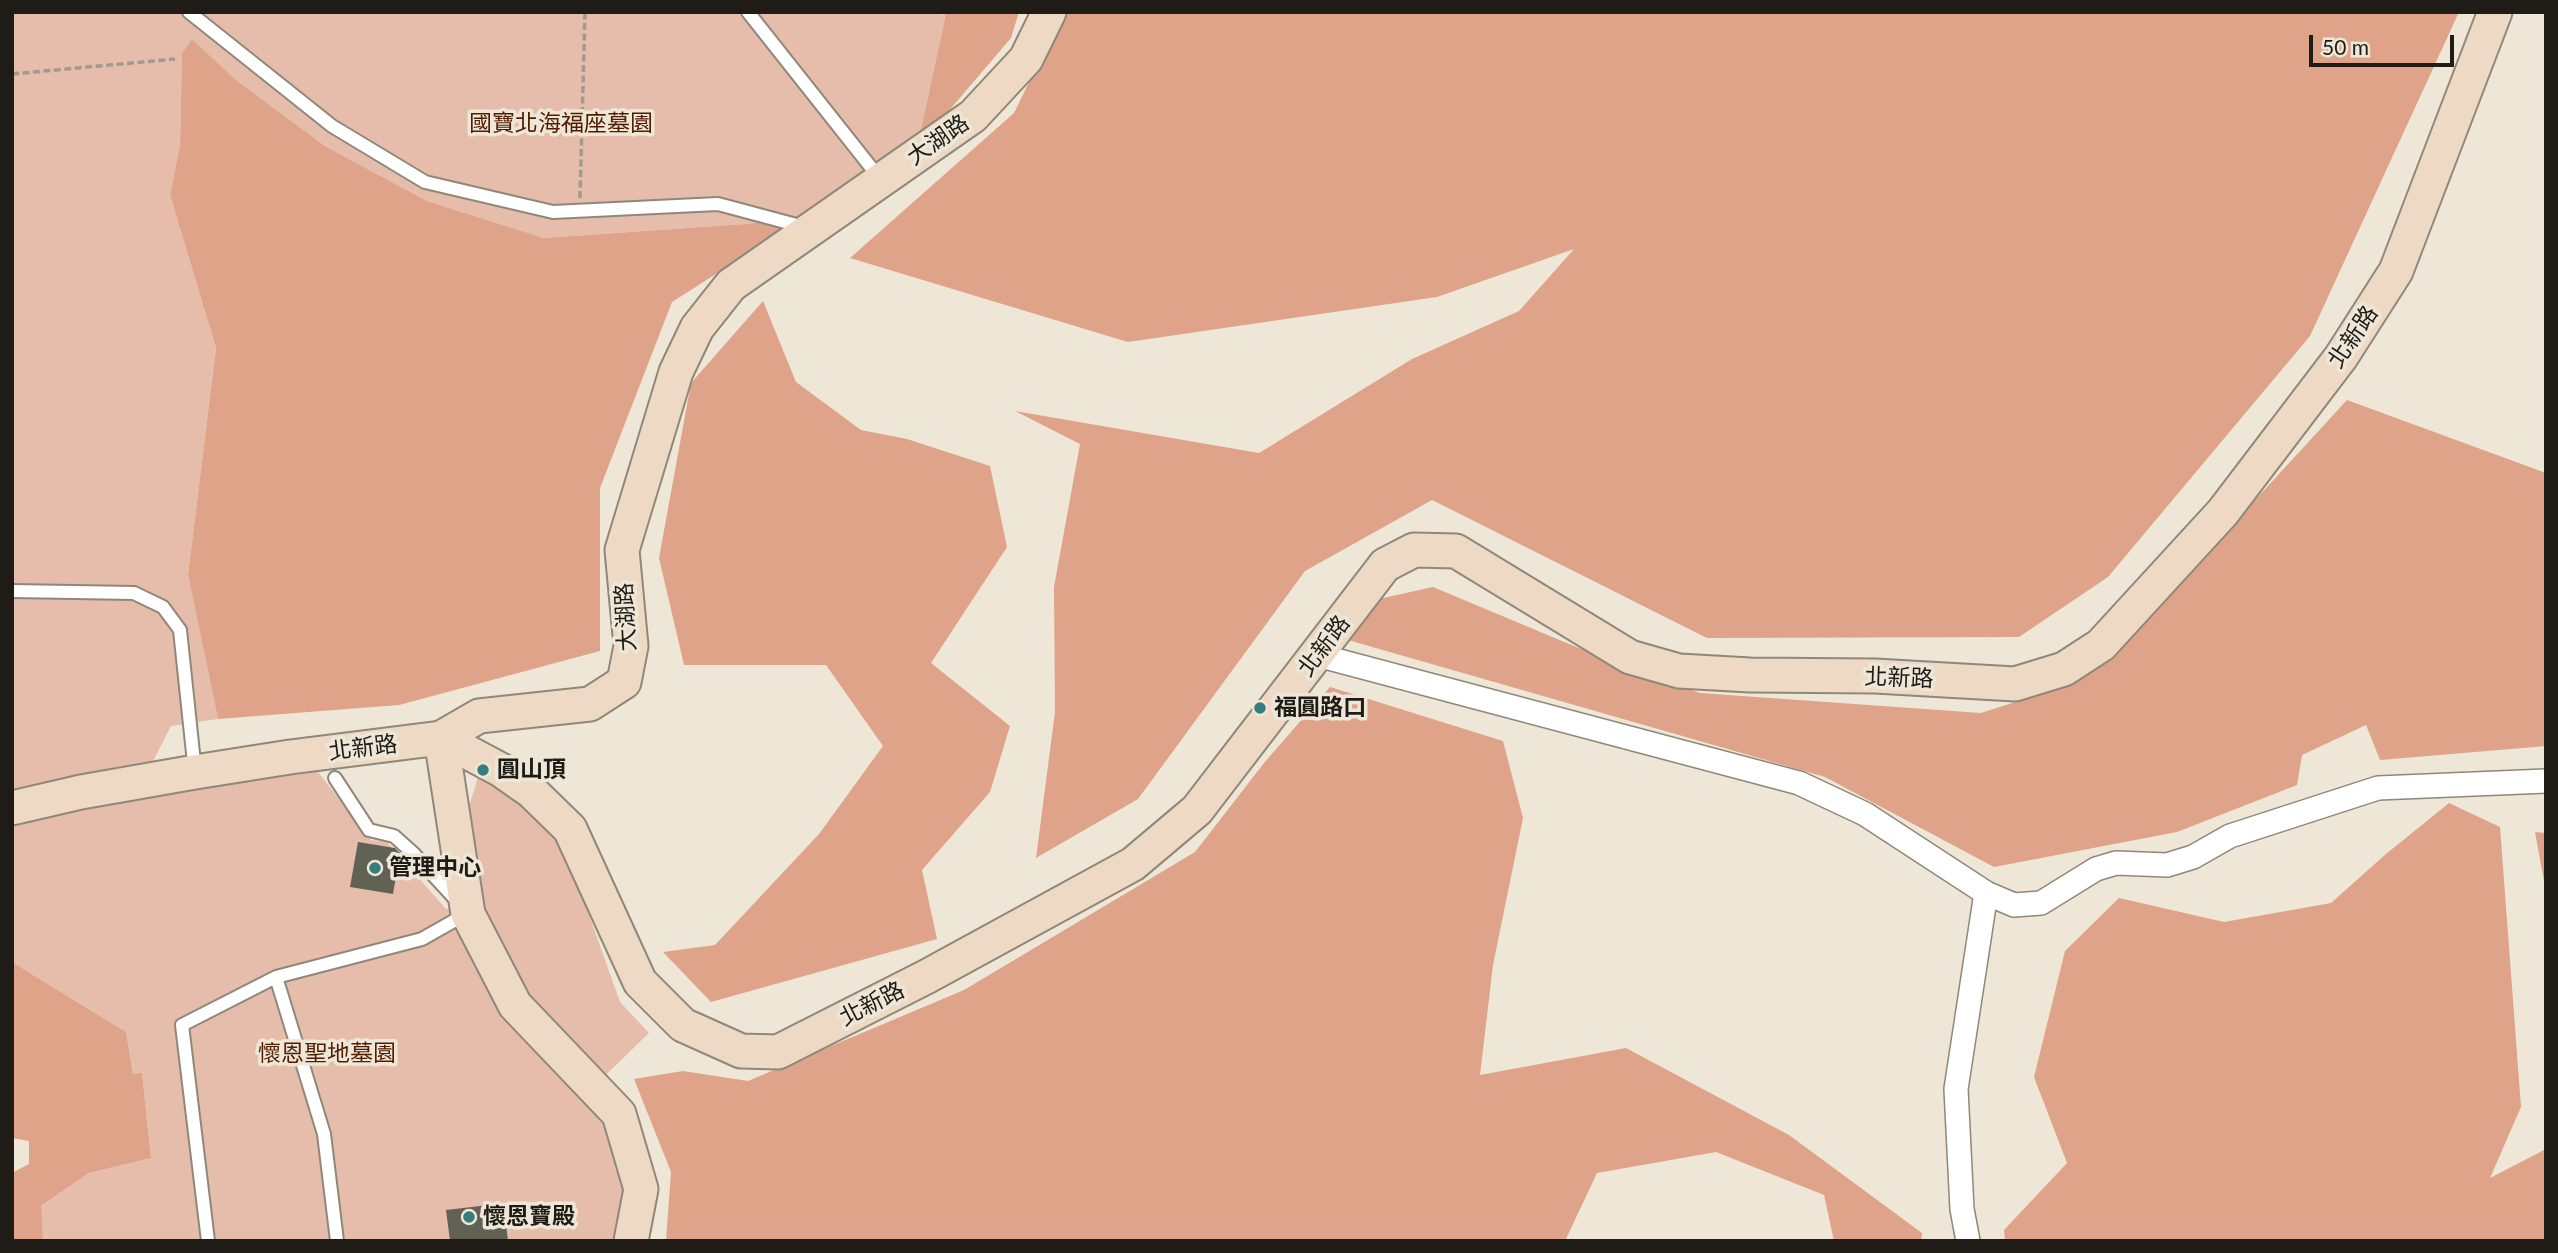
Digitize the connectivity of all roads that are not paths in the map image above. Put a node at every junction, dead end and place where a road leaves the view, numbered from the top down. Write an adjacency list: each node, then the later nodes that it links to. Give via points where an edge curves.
1 (189, 12): 6 (lane, via 332,126 425,182 553,212 718,204)
2 (748, 12): 5 (lane)
3 (1049, 12): 5 (main road, 大湖路, via 1026,59 973,116)
4 (2495, 12): 8 (main road, 北新路, via 2396,271 2341,357 2223,512 2101,645 2064,669 2015,684 1679,671 1629,657 1456,551 1414,550 1385,565)
5 (881, 180): 6 (main road, 大湖路)
6 (811, 229): 9 (main road, 大湖路, via 732,285 696,328 676,372 622,550 631,646 624,682 590,704 479,716)
7 (12, 591): 10 (lane, via 134,593 163,607 180,629)
8 (1317, 655): 9 (main road, 北新路, via 1197,810 1133,864 778,1052 741,1051 683,1025 640,982 570,829 531,791); 14 (street, via 1799,783 1865,814)
9 (442, 738): 10 (main road, 北新路); 15 (main road)
10 (195, 772): 13 (main road, 北新路)
11 (335, 778): 15 (lane, via 369,830 394,836)
12 (2546, 780): 14 (street, via 2378,788 2230,836 2180,861 2116,863 2095,869 2041,903 2014,905)
13 (12, 808)
14 (1986, 893): 20 (street, via 1956,1089)
15 (468, 914): 16 (lane, via 422,939); 19 (main road, via 515,1004 619,1114 641,1189)
16 (276, 977): 17 (lane, via 182,1025); 18 (lane, via 324,1134)
17 (208, 1241)
18 (337, 1241)
19 (631, 1241)
20 (1968, 1241)

